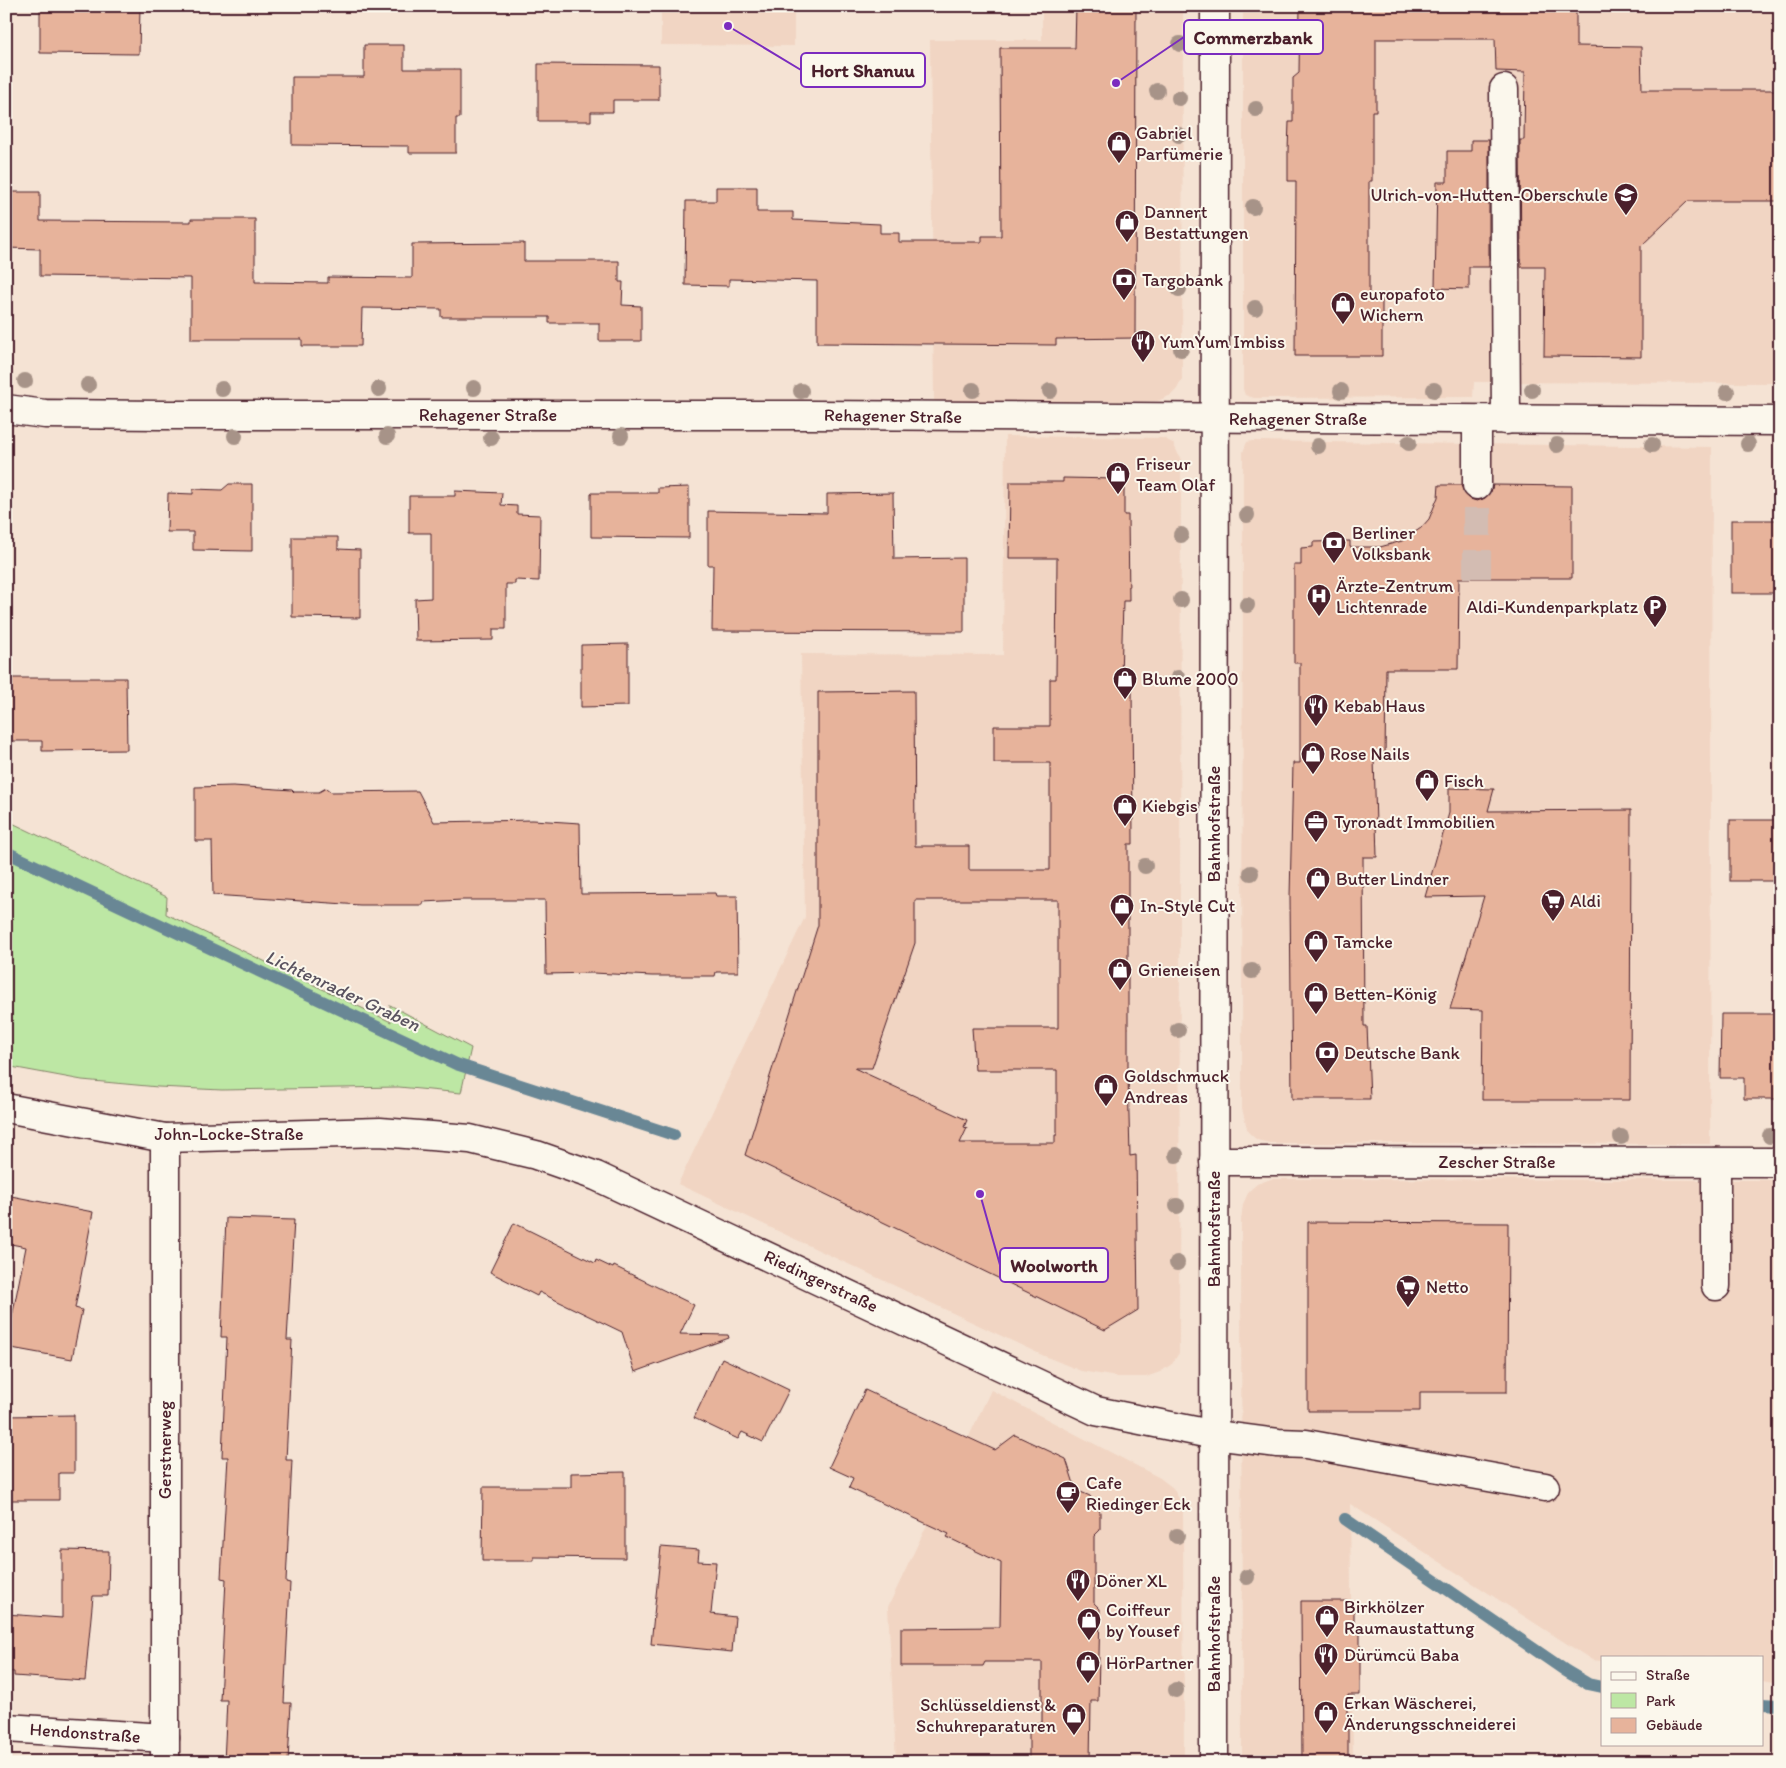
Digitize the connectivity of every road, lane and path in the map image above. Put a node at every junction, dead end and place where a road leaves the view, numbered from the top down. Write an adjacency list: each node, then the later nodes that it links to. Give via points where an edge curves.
1 (1215, 6): 4 (street, Bahnhofstraße)
2 (1504, 89): 6 (street)
3 (6, 409): 4 (street, Rehagener Straße, via 45,414 143,415 822,415)
4 (1215, 419): 5 (street, Rehagener Straße); 12 (street, Bahnhofstraße)
5 (1477, 420): 6 (street, Rehagener Straße); 8 (street)
6 (1506, 420): 7 (street, Rehagener Straße)
7 (1780, 421)
8 (1477, 485)
9 (6, 1108): 11 (street, John-Locke-Straße)
10 (424, 1134): 11 (street, John-Locke-Straße, via 380,1132); 16 (street, Riedingerstraße, via 470,1139 536,1155 596,1176 1096,1411)
11 (165, 1138): 19 (street, Gerstnerweg)
12 (1214, 1161): 13 (street, Zescher Straße); 16 (street, Bahnhofstraße)
13 (1716, 1162): 14 (street, Zescher Straße); 15 (street)
14 (1780, 1162)
15 (1716, 1286)
16 (1215, 1435): 17 (street, Riedingerstraße, via 1306,1444); 20 (street, Bahnhofstraße)
17 (1545, 1487)
18 (6, 1728): 19 (street, Hendonstraße)
19 (165, 1750)
20 (1214, 1762)

